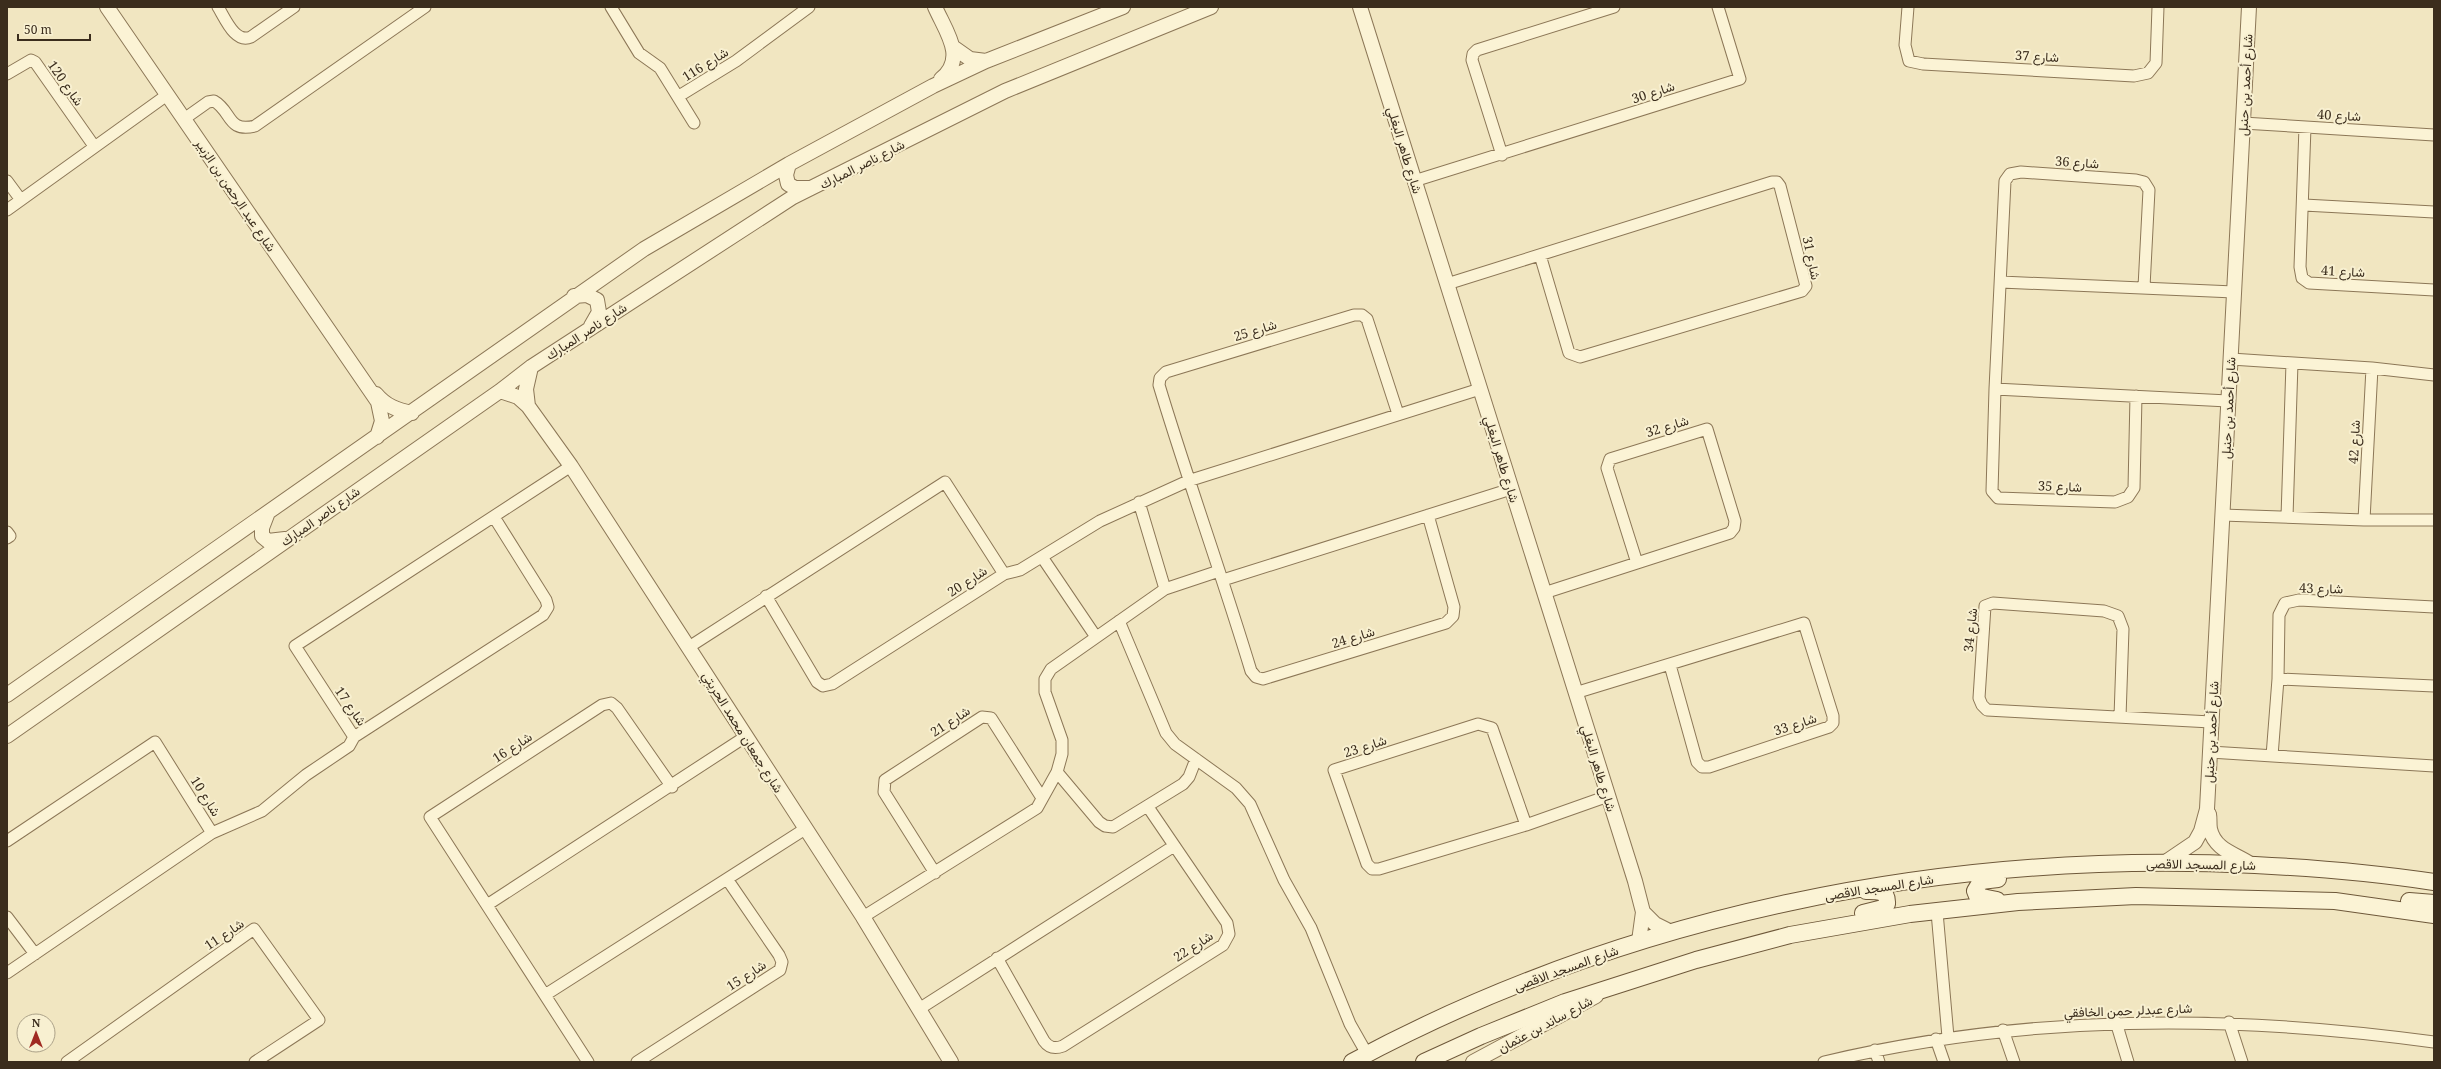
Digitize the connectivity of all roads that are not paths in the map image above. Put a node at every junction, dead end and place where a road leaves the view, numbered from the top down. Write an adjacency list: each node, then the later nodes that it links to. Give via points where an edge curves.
1 (107, 7): 20 (street, شارع عبد الرحمن بن الزبير)
2 (218, 7): 3 (street, via 237,36 243,39 251,37)
3 (294, 7)
4 (425, 7): 22 (street, via 255,126 236,126 214,101)
5 (611, 7): 21 (street, شارع 116, via 637,50 646,59 658,65)
6 (809, 7): 21 (street, شارع 116, via 746,54)
7 (935, 7): 16 (street)
8 (1123, 7): 17 (street)
9 (1211, 7): 32 (street, شارع ناصر المبارك, via 1005,91)
10 (1360, 7): 30 (street, شارع طاهر البغلي)
11 (1614, 7): 28 (street, via 1478,50 1473,54 1472,60)
12 (1718, 7): 28 (street, شارع 30, via 1740,79)
13 (1908, 7): 14 (street, شارع 37, via 1905,45 1909,61 1923,64 2134,76 2148,73 2156,63)
14 (2158, 7)
15 (2249, 7): 24 (street, شارع أحمد بن حنبل)
16 (954, 47): 17 (street, via 970,59); 19 (street, via 953,64 949,72)
17 (986, 61): 19 (street)
18 (7, 74): 27 (street, شارع 120, via 26,61 35,62)
19 (933, 86): 29 (street)
20 (167, 95): 22 (street, شارع عبد الرحمن بن الزبير); 27 (street)
21 (678, 96): 23 (street, شارع 116)
22 (184, 118): 51 (street, شارع عبد الرحمن بن الزبير)
23 (694, 123)
24 (2243, 123): 25 (street, شارع 40); 42 (street, شارع أحمد بن حنبل)
25 (2305, 127): 26 (street, شارع 40); 34 (street, شارع 41)
26 (2434, 135)
27 (94, 146): 33 (street)
28 (1502, 154): 30 (street, شارع 30)
29 (789, 164): 32 (street, via 786,175 788,184 795,188); 43 (street, via 644,249)
30 (1414, 180): 39 (street, شارع طاهر البغلي)
31 (7, 181): 33 (street)
32 (813, 188): 45 (street, شارع ناصر المبارك, via 793,197)
33 (21, 200): 35 (street)
34 (2304, 205): 36 (street); 41 (street, شارع 41, via 2300,267 2302,278 2309,283)
35 (7, 210)
36 (2434, 212)
37 (1540, 255): 37 (street, شارع 31, via 1777,182 1806,286 1802,291 1574,357 1570,353); 39 (street, شارع 31)
38 (2001, 282): 40 (street); 40 (street, شارع 36, via 2005,181 2010,174 2021,172 2144,182 2149,190); 44 (street, شارع 36)
39 (1447, 284): 52 (street, شارع طاهر البغلي)
40 (2144, 287): 42 (street)
41 (2434, 290)
42 (2234, 292): 46 (street, شارع أحمد بن حنبل)
43 (574, 296): 45 (street, via 592,296 599,303 598,317); 58 (street)
44 (1998, 319): 53 (street, شارع 35)
45 (588, 329): 48 (street, شارع ناصر المبارك)
46 (2231, 359): 47 (street); 56 (street, شارع أحمد بن حنبل)
47 (2292, 363): 49 (street); 69 (street)
48 (531, 368): 54 (street, شارع ناصر المبارك); 57 (street, via 526,389)
49 (2372, 368): 50 (street); 70 (street, شارع 42)
50 (2434, 375)
51 (364, 382): 58 (street, شارع عبد الرحمن بن الزبير, via 383,402 397,410); 60 (street, شارع عبد الرحمن بن الزبير, via 378,402 382,414)
52 (1480, 389): 59 (street); 63 (street, شارع طاهر البغلي)
53 (1995, 389): 55 (street); 55 (street, شارع 35, via 1992,491 1998,498 2115,502 2128,497 2134,488)
54 (500, 391): 57 (street, شارع جمعان محمد الحريتي, via 518,397); 75 (street, شارع ناصر المبارك)
55 (2136, 396): 56 (street)
56 (2228, 401): 67 (street, شارع أحمد بن حنبل)
57 (528, 406): 61 (street, شارع جمعان محمد الحريتي)
58 (412, 413): 60 (street)
59 (1398, 414): 62 (street); 62 (street, شارع 25, via 1367,319 1362,315 1354,315 1166,372 1160,378 1159,385)
60 (377, 437): 65 (street)
61 (570, 466): 68 (street, شارع 17); 86 (street, شارع جمعان محمد الحريتي)
62 (1188, 481): 64 (street); 72 (street, شارع 25)
63 (1511, 489): 66 (street); 81 (street, شارع طاهر البغلي)
64 (1139, 502): 76 (street, via 1100,521); 80 (street)
65 (267, 514): 75 (street, via 262,536 268,541); 91 (street)
66 (1428, 515): 79 (street); 79 (street, شارع 24, via 1454,607 1453,616 1446,623 1263,679 1256,677 1251,671)
67 (2222, 515): 69 (street); 93 (street, شارع أحمد بن حنبل)
68 (494, 517): 95 (street, شارع 17, via 546,600 548,607 543,615); 95 (street, شارع 17, via 295,646)
69 (2287, 517): 70 (street)
70 (2364, 520): 71 (street)
71 (2434, 520)
72 (1204, 530): 79 (street, شارع 24)
73 (7, 532): 74 (street, via 10,536)
74 (7, 538)
75 (286, 539): 94 (street, شارع ناصر المبارك)
76 (1042, 556): 78 (street, via 1020,570); 85 (street)
77 (1637, 563): 77 (street, شارع 32, via 1730,533 1734,528 1735,521 1707,429 1610,459 1607,463); 81 (street, شارع 32)
78 (1004, 574): 82 (street, شارع 20, via 832,684 823,686 817,682); 82 (street, شارع 20, via 945,482)
79 (1221, 576): 80 (street)
80 (1165, 589): 84 (street)
81 (1544, 593): 90 (street, شارع طاهر البغلي)
82 (766, 596): 86 (street, شارع 20)
83 (2434, 607): 88 (street, شارع 43, via 2299,600 2285,602 2279,615)
84 (1119, 621): 85 (street); 99 (street, via 1166,733 1175,744)
85 (1096, 637): 101 (street, via 1051,669 1045,679 1045,692 1062,740 1062,754)
86 (689, 647): 96 (street, شارع جمعان محمد الحريتي)
87 (1670, 664): 87 (street, شارع 33, via 1804,623 1833,723 1829,727 1709,767 1702,767 1697,762); 90 (street, شارع 33)
88 (2278, 679): 89 (street); 98 (street, شارع 43)
89 (2434, 686)
90 (1575, 693): 103 (street, شارع طاهر البغلي)
91 (7, 695)
92 (2120, 717): 92 (street, شارع 34, via 1989,711 1983,708 1979,698 1985,606 1993,603 2104,611 2118,616 2123,630); 93 (street, شارع 34)
93 (2211, 722): 97 (street, شارع أحمد بن حنبل)
94 (7, 736)
95 (354, 737): 109 (street, via 349,746 306,775 262,811)
96 (745, 738): 102 (street); 108 (street, شارع جمعان محمد الحريتي)
97 (2210, 752): 98 (street); 106 (street, شارع أحمد بن حنبل)
98 (2272, 756): 100 (street)
99 (1196, 759): 105 (street, via 1186,781); 144 (street, via 1236,788 1256,815 1284,880 1311,928 1350,1024)
100 (2434, 766)
101 (1057, 772): 104 (street); 105 (street, via 1105,826 1117,826)
102 (672, 787): 122 (street); 122 (street, شارع 16, via 617,708 611,703 602,704 430,817)
103 (1608, 796): 107 (street, شارع 23); 123 (street, شارع طاهر البغلي)
104 (1042, 798): 115 (street, via 1030,814); 115 (street, شارع 21, via 991,718 987,716 885,780 884,792)
105 (1148, 807): 111 (street)
106 (2207, 810): 112 (street, شارع أحمد بن حنبل, via 2195,842); 114 (street, شارع أحمد بن حنبل, via 2210,830 2216,843)
107 (1526, 825): 107 (street, شارع 23, via 1372,869 1367,864 1334,770 1478,724 1486,725 1492,728)
108 (805, 829): 116 (street); 127 (street, شارع جمعان محمد الحريتي)
109 (212, 833): 110 (street, شارع 10, via 155,742); 131 (street, شارع 10)
110 (7, 841)
111 (1174, 846): 132 (street); 132 (street, شارع 22, via 1227,923 1228,938 1223,945 1056,1048 1047,1044)
112 (2164, 863): 113 (main road, شارع المسجد الاقصى); 114 (main road, شارع المسجد الاقصى)
113 (2074, 864): 118 (main road, شارع المسجد الاقصى, via 1901,882); 119 (main road, via 2039,873 1981,881 1975,891 1984,899)
114 (2252, 865): 117 (main road, شارع المسجد الاقصى, via 2310,868)
115 (935, 873): 127 (street)
116 (727, 879): 135 (street); 148 (street, شارع 15, via 779,955 782,962 780,970)
117 (2434, 882)
118 (1844, 892): 128 (main road, شارع المسجد الاقصى); 129 (main road, via 1878,890 1887,899 1887,904 1883,908)
119 (2018, 902): 120 (main road, via 2136,896); 124 (main road)
120 (2352, 903): 121 (main road, via 2388,899); 125 (main road)
121 (2434, 903)
122 (487, 905): 135 (street, شارع 16)
123 (1643, 912): 128 (street, via 1655,924); 130 (street, شارع طاهر البغلي)
124 (1937, 912): 129 (main road, via 1910,914); 140 (street)
125 (2434, 915)
126 (7, 917): 131 (street)
127 (863, 917): 136 (street, شارع جمعان محمد الحريتي)
128 (1671, 932): 130 (main road, شارع المسجد الاقصى)
129 (1790, 935): 134 (main road)
130 (1639, 941): 144 (main road, شارع المسجد الاقصى, via 1489,996)
131 (35, 954): 133 (street, شارع 10)
132 (997, 958): 136 (street)
133 (7, 973)
134 (1617, 985): 150 (main road, via 1565,1002); 151 (street, شارع ساند بن عثمان, via 1556,1020)
135 (545, 995): 147 (street)
136 (919, 1009): 149 (street, شارع جمعان محمد الحريتي)
137 (2116, 1022): 138 (street, شارع عبدلر حمن الخافقي); 139 (street, شارع عبدلر حمن الخافقي); 156 (street)
138 (2229, 1022): 142 (street, شارع عبدلر حمن الخافقي, via 2352,1031); 157 (street)
139 (2003, 1030): 140 (street, شارع عبدلر حمن الخافقي); 155 (street)
140 (1948, 1037): 141 (street, شارع عبدلر حمن الخافقي)
141 (1936, 1039): 143 (street, شارع عبدلر حمن الخافقي); 154 (street)
142 (2434, 1042)
143 (1875, 1050): 152 (street, شارع عبدلر حمن الخافقي); 153 (street)
144 (1359, 1059)
145 (74, 1060): 146 (street, شارع 11, via 254,929 319,1020)
146 (255, 1062)
147 (588, 1062)
148 (637, 1062)
149 (951, 1062)
150 (1424, 1062)
151 (1473, 1062)
152 (1824, 1062)
153 (1879, 1062)
154 (1944, 1062)
155 (2014, 1062)
156 (2128, 1062)
157 (2242, 1062)

